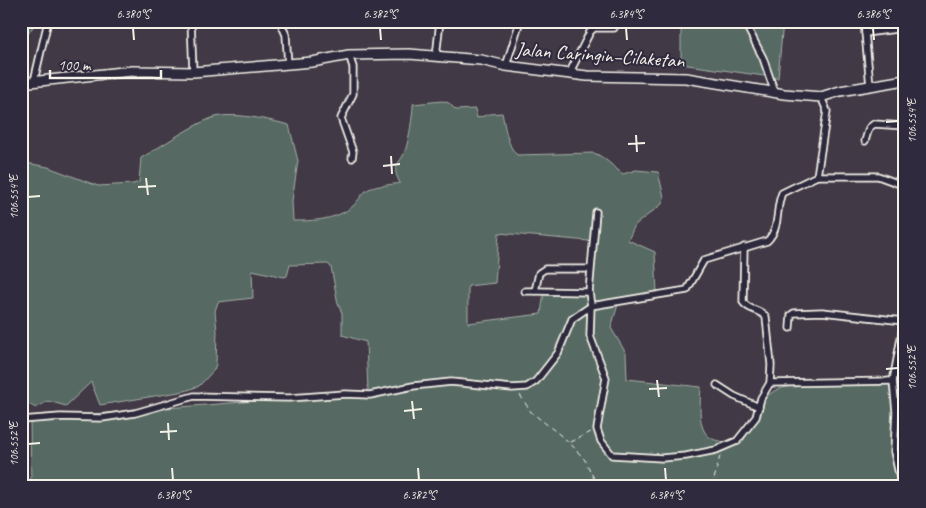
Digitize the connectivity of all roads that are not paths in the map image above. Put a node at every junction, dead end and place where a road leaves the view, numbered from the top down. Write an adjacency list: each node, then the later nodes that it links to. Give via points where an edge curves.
1 (48, 21): 18 (street)
2 (191, 21): 15 (street)
3 (280, 21): 13 (street, via 286,35)
4 (440, 21): 12 (street)
5 (520, 21): 14 (street)
6 (744, 21): 21 (street, via 763,58)
7 (864, 21): 10 (street)
8 (614, 28): 16 (street, via 594,28 590,32)
9 (905, 28): 10 (street)
10 (865, 33): 20 (street)
11 (348, 55): 12 (street, Jalan Caringin–Cilaketan); 13 (street, Jalan Caringin–Cilaketan); 25 (street, via 353,67 353,94 341,118 353,152)
12 (436, 57): 14 (street, Jalan Caringin–Cilaketan, via 481,60)
13 (288, 65): 15 (street, Jalan Caringin–Cilaketan)
14 (506, 66): 16 (street, Jalan Caringin–Cilaketan)
15 (193, 72): 18 (street, Jalan Caringin–Cilaketan, via 132,71)
16 (569, 74): 21 (street, Jalan Caringin–Cilaketan, via 686,78)
17 (905, 80): 20 (street, Jalan Caringin–Cilaketan)
18 (34, 81): 19 (street, Jalan Caringin–Cilaketan)
19 (21, 83)
20 (870, 86): 22 (street, Jalan Caringin–Cilaketan)
21 (775, 92): 22 (street, Jalan Caringin–Cilaketan)
22 (821, 97): 26 (street, via 827,111)
23 (905, 126): 24 (street, via 874,124 869,128)
24 (865, 141)
25 (352, 158)
26 (817, 176): 27 (street, via 878,176); 29 (street, via 782,193 773,234 767,241)
27 (905, 186)
28 (596, 212): 30 (street)
29 (744, 247): 34 (street, via 704,260 687,290); 39 (street, via 743,302 747,308 766,317)
30 (590, 269): 32 (street, via 545,269 539,273); 33 (street)
31 (525, 291): 32 (street)
32 (535, 291): 33 (street)
33 (589, 292): 34 (street)
34 (591, 306): 41 (street, via 590,336 606,378 597,429 612,455 662,458 726,447 748,429); 42 (street, via 572,319 558,353 536,381 527,387 451,382 370,395 289,398 194,396 134,414)
35 (905, 316): 36 (street)
36 (904, 321): 37 (street, via 794,312); 38 (street)
37 (790, 328)
38 (893, 381): 39 (street); 43 (street, via 896,412 894,452)
39 (770, 383): 41 (street)
40 (717, 385): 41 (street)
41 (759, 407)
42 (21, 420)
43 (902, 487)

